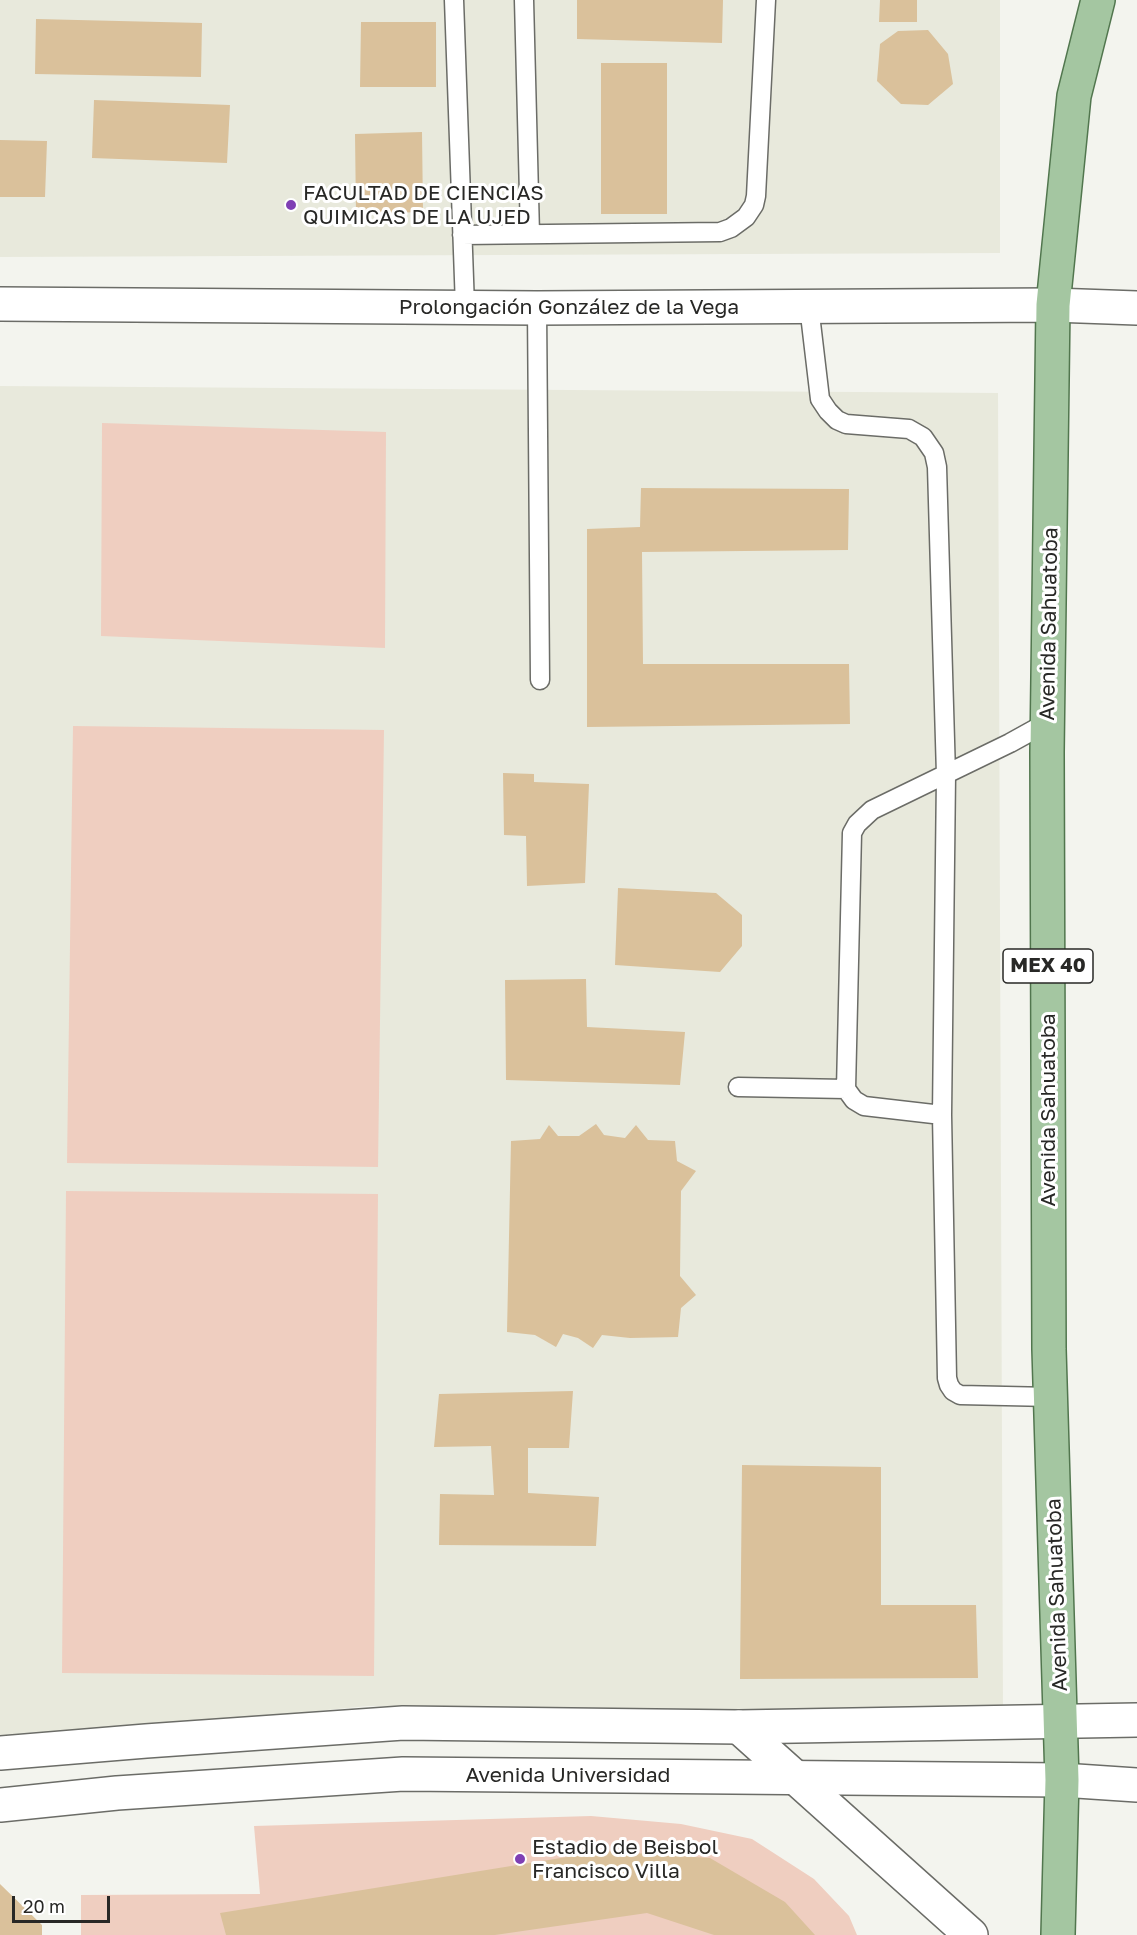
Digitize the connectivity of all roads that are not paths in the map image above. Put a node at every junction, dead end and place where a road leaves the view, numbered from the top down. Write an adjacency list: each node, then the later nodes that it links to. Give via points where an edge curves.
1 (454, 0): 6 (lane)
2 (524, 0): 5 (lane)
3 (766, 0): 5 (lane, via 756,196 746,218 720,232)
4 (1098, 0): 8 (main road, Avenida Sahuatoba / MEX 40, via 1074,96)
5 (530, 234): 6 (lane)
6 (462, 236): 10 (lane)
7 (0, 304): 10 (street, Prolongación González de la Vega)
8 (1053, 305): 9 (street, Prolongación González de la Vega); 12 (street, Prolongación González de la Vega); 14 (main road, Avenida Sahuatoba / MEX 40)
9 (809, 306): 11 (street, Prolongación González de la Vega); 15 (lane, via 820,399 828,411 846,424 909,429 923,437 934,453)
10 (465, 307): 11 (street, Prolongación González de la Vega)
11 (537, 308): 13 (lane)
12 (1137, 308)
13 (540, 680)
14 (1048, 722): 15 (lane); 19 (main road, Avenida Sahuatoba / MEX 40)
15 (946, 775): 17 (lane, via 872,810 852,833); 18 (lane)
16 (738, 1087): 17 (lane)
17 (846, 1089): 18 (lane, via 864,1106)
18 (942, 1115): 19 (lane, via 949,1385 960,1395)
19 (1051, 1397): 21 (main road, Avenida Sahuatoba / MEX 40)
20 (1137, 1720): 21 (street)
21 (1061, 1721): 23 (street); 27 (main road, Avenida Sahuatoba / MEX 40)
22 (403, 1723): 23 (street); 24 (street); 25 (street)
23 (739, 1727): 26 (street)
24 (0, 1754)
25 (403, 1774): 26 (street, Avenida Universidad); 29 (street, Avenida Universidad)
26 (792, 1776): 27 (street, Avenida Universidad); 30 (street)
27 (1062, 1780): 28 (street, Avenida Universidad); 31 (main road, Avenida Sahuatoba / MEX 40)
28 (1137, 1785)
29 (0, 1805)
30 (971, 1935)
31 (1058, 1935)

